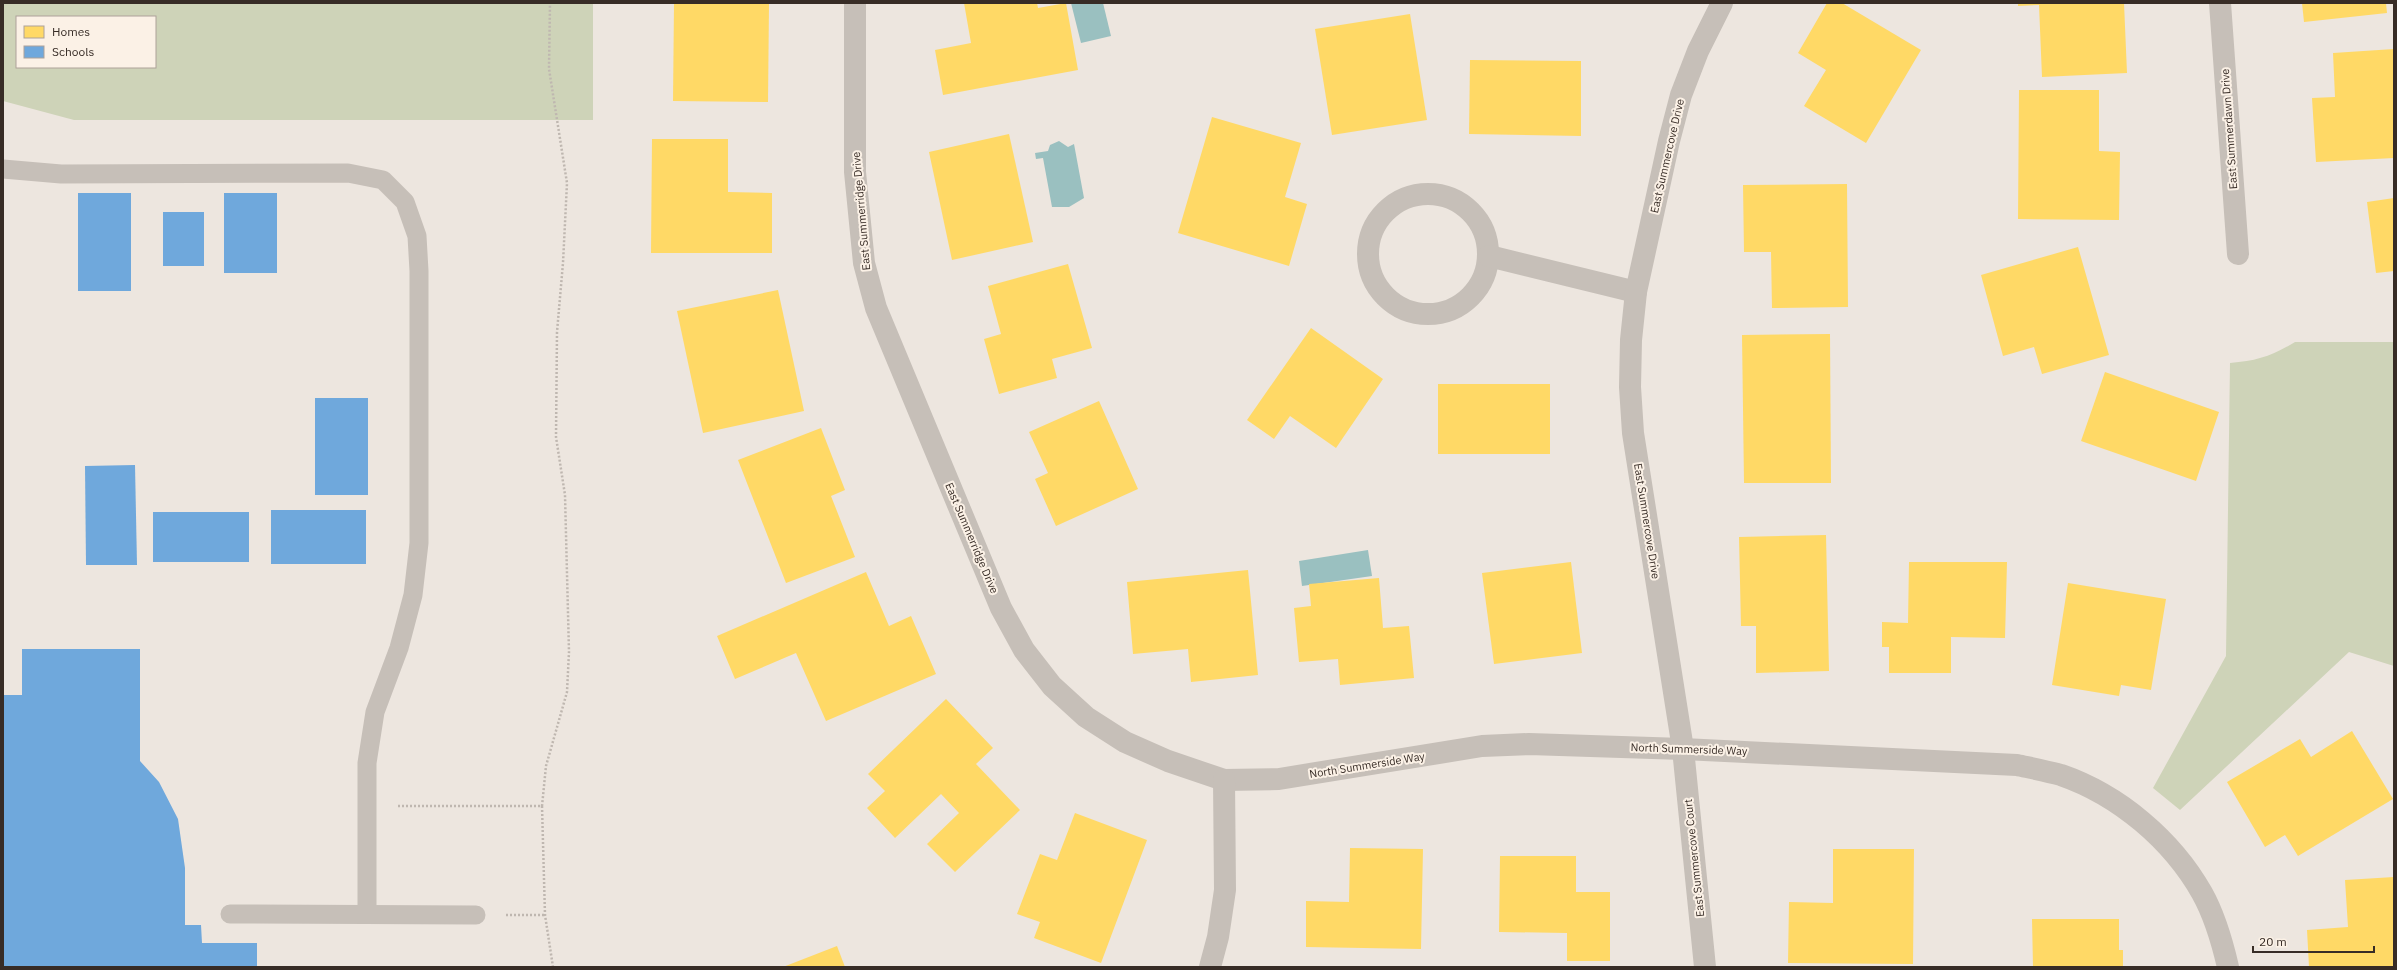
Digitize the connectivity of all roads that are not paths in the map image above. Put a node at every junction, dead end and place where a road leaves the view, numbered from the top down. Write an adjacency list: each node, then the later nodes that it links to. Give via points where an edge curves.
1 (855, 3): 9 (street, East Summerridge Drive, via 855,172 864,263 876,308 892,352 1001,608 1024,650 1047,680 1086,717 1125,742 1168,761)
2 (1722, 3): 7 (street, East Summercove Drive, via 1698,51 1681,94 1668,141)
3 (2220, 3): 5 (street, East Summerdawn Drive)
4 (3, 169): 11 (lane, via 61,174 348,173 383,180 405,202 417,236 419,271 419,543 411,602 399,648 374,712 367,763)
5 (2238, 254)
6 (1489, 256): 6 (street, via 1485,232 1472,212 1453,198 1430,193 1406,197 1386,209 1372,229 1367,252 1370,276 1383,296 1403,310 1426,315 1450,312 1470,299 1484,279); 7 (street)
7 (1636, 292): 8 (street, East Summercove Drive, via 1630,387 1633,433)
8 (1683, 749): 9 (street, North Summerside Way, via 1529,744 1482,746 1279,779); 14 (street, East Summercove Court); 15 (street, North Summerside Way, via 2017,765 2062,776 2103,794 2143,822 2176,855 2202,893 2220,935)
9 (1224, 780): 13 (street, via 1225,890 1218,937)
10 (230, 914): 11 (lane)
11 (367, 914): 12 (lane)
12 (476, 915)
13 (1210, 967)
14 (1705, 967)
15 (2228, 967)

